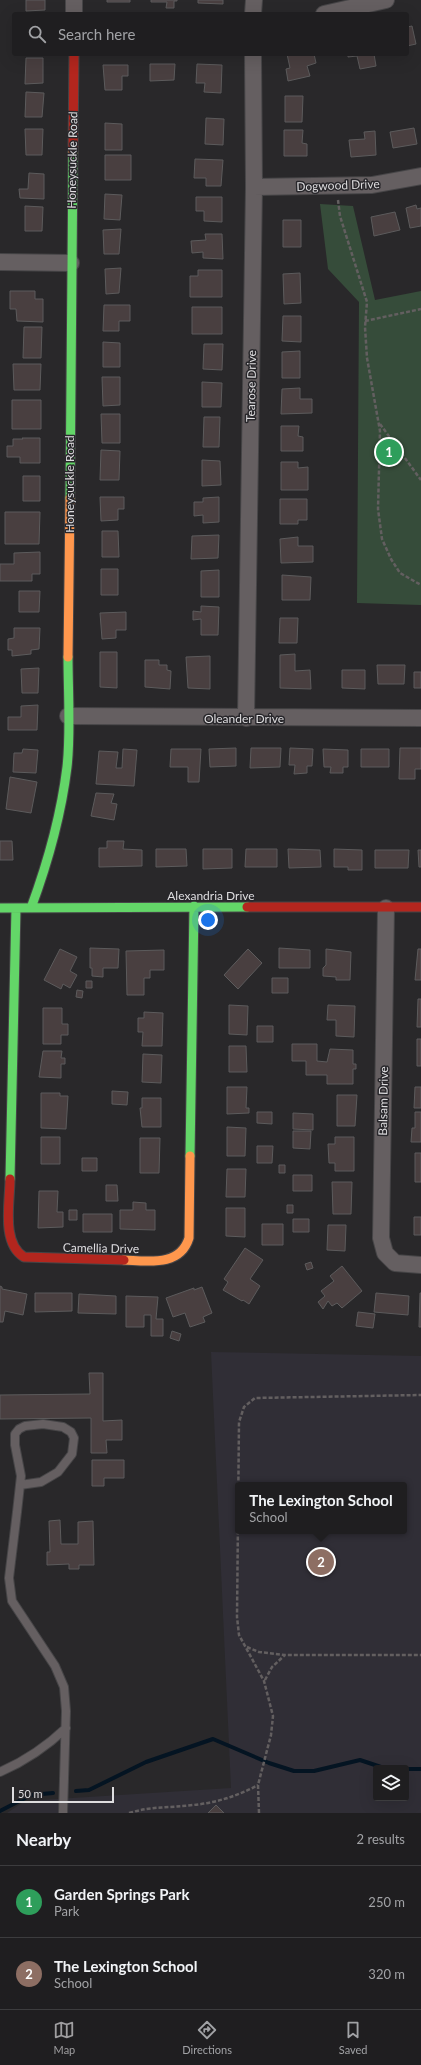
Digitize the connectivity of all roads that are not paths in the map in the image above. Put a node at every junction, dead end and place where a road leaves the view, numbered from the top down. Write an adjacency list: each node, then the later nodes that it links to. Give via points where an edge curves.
1 (74, 0): 4 (street)
2 (254, 0): 5 (street)
3 (386, 0): 6 (street)
4 (74, 12)
5 (253, 12)
6 (333, 12)
7 (74, 56): 12 (street, Honeysuckle Road)
8 (253, 56): 10 (street, Tearose Drive)
9 (421, 176): 10 (street, Dogwood Drive, via 372,185)
10 (254, 187): 14 (street, Tearose Drive)
11 (0, 262): 12 (street)
12 (71, 263): 13 (street, Honeysuckle Road)
13 (68, 716): 14 (street, Oleander Drive); 19 (street, Honeysuckle Road, via 67,765 59,819)
14 (246, 718): 15 (street, Oleander Drive)
15 (421, 718)
16 (194, 906): 18 (street, Camellia Drive, via 189,1238 184,1252 176,1258 160,1261 24,1257 14,1250 10,1241); 19 (street, Alexandria Drive); 20 (street, Alexandria Drive)
17 (0, 908): 18 (street, Alexandria Drive)
18 (16, 908): 19 (street, Alexandria Drive)
19 (31, 908)
20 (386, 908): 21 (street, Alexandria Drive); 22 (street, Balsam Drive, via 381,1238 385,1253 395,1263)
21 (421, 908)
22 (421, 1265)
23 (20, 1485): 23 (lane, via 21,1476 15,1445 15,1434 18,1429 25,1426 54,1424 71,1432 74,1438 72,1454 58,1472 41,1482); 24 (lane, via 9,1578 12,1601 55,1666 64,1687)
24 (66, 1728): 25 (lane, via 46,1747); 26 (lane)
25 (0, 1772)
26 (63, 1813)

